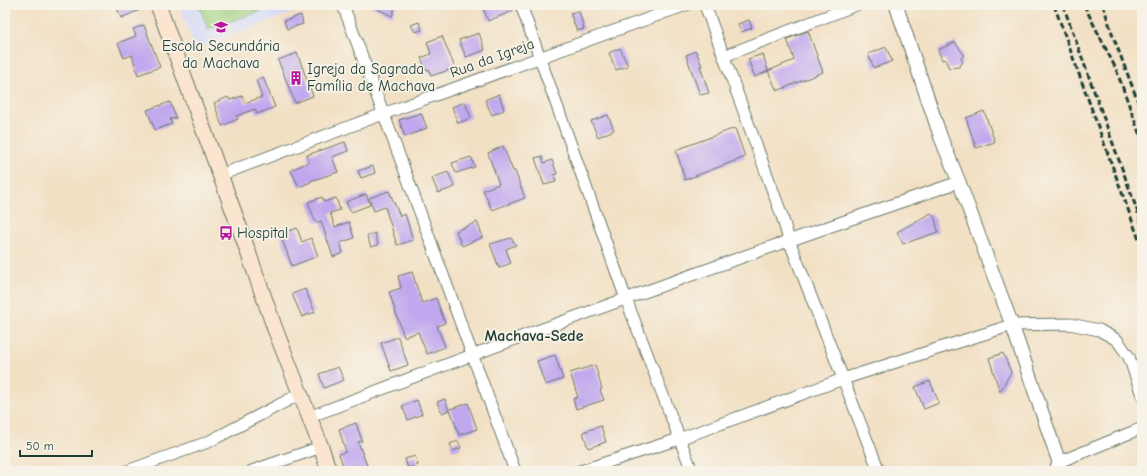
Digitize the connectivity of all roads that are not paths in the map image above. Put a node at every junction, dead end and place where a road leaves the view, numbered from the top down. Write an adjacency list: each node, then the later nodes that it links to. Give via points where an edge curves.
1 (158, 5): 11 (main road)
2 (342, 5): 10 (street)
3 (521, 5): 9 (street)
4 (686, 5): 9 (street, Rua da Igreja)
5 (705, 5): 8 (street)
6 (856, 5): 8 (street)
7 (896, 5): 12 (street, via 941,138)
8 (724, 56): 13 (street)
9 (539, 57): 10 (street, Rua da Igreja); 14 (street)
10 (383, 114): 11 (street, Rua da Igreja); 16 (street)
11 (220, 175): 18 (main road)
12 (959, 182): 13 (street); 15 (street)
13 (789, 240): 14 (street); 17 (street)
14 (626, 299): 16 (street); 22 (street)
15 (1012, 325): 17 (street); 19 (street, via 1070,324 1099,330 1117,340 1129,357); 24 (street)
16 (473, 354): 20 (street); 28 (street)
17 (843, 379): 22 (street); 31 (street)
18 (300, 394): 20 (main road); 25 (street, via 208,442)
19 (1142, 395)
20 (309, 418): 23 (main road)
21 (1142, 428): 24 (street)
22 (679, 439): 29 (street); 30 (street)
23 (321, 447): 26 (street); 27 (main road)
24 (1057, 469)
25 (127, 471)
26 (252, 471)
27 (328, 471)
28 (515, 471)
29 (580, 471)
30 (692, 471)
31 (880, 471)

